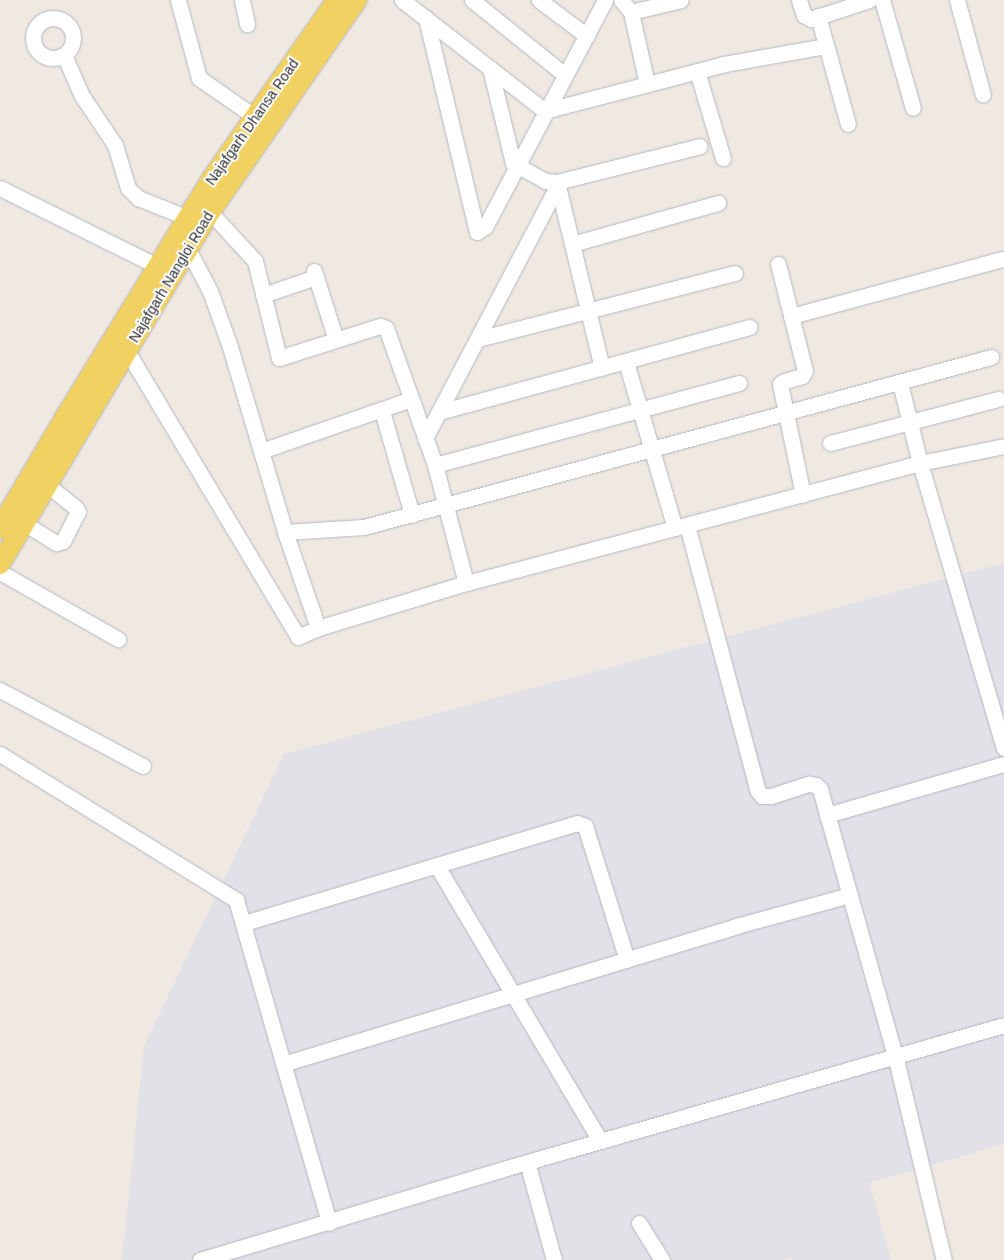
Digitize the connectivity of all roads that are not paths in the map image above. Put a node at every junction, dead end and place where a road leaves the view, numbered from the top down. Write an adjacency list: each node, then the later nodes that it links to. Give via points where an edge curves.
1 (178, 0): 29 (street, via 199,78)
2 (242, 0): 18 (street)
3 (337, 0): 29 (main road, Najafgarh Dhansa Road)
4 (357, 0): 37 (main road, Najafgarh Nangloi Road)
5 (402, 0): 17 (street)
6 (472, 0): 24 (street)
7 (540, 0): 19 (street)
8 (605, 0): 19 (street)
9 (621, 0): 15 (street)
10 (682, 0): 15 (street)
11 (800, 0): 16 (street, via 806,18)
12 (869, 0): 16 (street)
13 (882, 0): 27 (street)
14 (956, 0): 26 (street)
15 (631, 12): 25 (street)
16 (818, 16): 20 (street)
17 (426, 18): 22 (street); 33 (street, via 477,232 485,227)
18 (247, 24)
19 (587, 36): 24 (street)
20 (826, 46): 23 (street); 30 (street)
21 (64, 55): 38 (street, via 85,100 115,146 128,188 138,198)
22 (490, 68): 28 (street); 33 (street, via 505,140 510,159)
23 (698, 71): 25 (street); 32 (street)
24 (564, 75): 28 (street)
25 (647, 84): 28 (street)
26 (983, 95)
27 (914, 108)
28 (548, 110): 33 (street)
29 (255, 117): 38 (main road, Najafgarh Dhansa Road, via 212,177)
30 (848, 124)
31 (700, 146): 34 (street)
32 (723, 158)
33 (516, 167): 34 (street)
34 (558, 184): 39 (street); 49 (street)
35 (0, 188): 43 (street)
36 (718, 203): 39 (street)
37 (210, 212): 40 (main road, Najafgarh Nangloi Road); 45 (street, via 255,261)
38 (188, 218): 40 (main road, Najafgarh Dhansa Road)
39 (572, 244): 46 (street)
40 (181, 245): 43 (main road, Najafgarh Nangloi Road); 69 (street, via 210,291)
41 (1002, 259): 47 (street)
42 (778, 264): 47 (street)
43 (165, 270): 51 (main road, Najafgarh Nangloi Road); 65 (main road)
44 (735, 273): 46 (street)
45 (263, 295): 50 (street, via 279,358); 50 (street, via 315,274)
46 (587, 312): 49 (street); 54 (street)
47 (791, 316): 62 (street, via 805,371 802,376 780,384)
48 (750, 327): 53 (street)
49 (478, 339): 61 (street)
50 (336, 340): 57 (street, via 380,326 386,328)
51 (127, 351): 65 (main road, Najafgarh Nangloi Road); 82 (street, via 298,637)
52 (991, 357): 56 (street)
53 (626, 362): 54 (street); 59 (street)
54 (602, 368): 61 (street)
55 (739, 383): 59 (street)
56 (900, 383): 62 (street); 63 (street)
57 (411, 399): 60 (street); 64 (street)
58 (998, 399): 63 (street)
59 (640, 409): 68 (street); 71 (street)
60 (382, 411): 69 (street); 75 (street)
61 (439, 412): 64 (street)
62 (786, 413): 68 (street); 73 (street)
63 (909, 421): 66 (street); 70 (street)
64 (425, 438): 71 (street)
65 (61, 442): 72 (main road, Najafgarh Nangloi Road); 76 (main road)
66 (830, 443)
67 (1004, 446): 70 (street)
68 (651, 450): 74 (street); 77 (street)
69 (262, 451): 78 (street)
70 (920, 463): 73 (street); 85 (street)
71 (436, 465): 74 (street)
72 (46, 484): 76 (main road, Najafgarh Nangloi Road); 76 (street, via 78,512 63,541 56,543)
73 (803, 495): 77 (street)
74 (446, 506): 75 (street); 81 (street)
75 (412, 515): 78 (street, via 364,527)
76 (12, 525): 79 (main road, Najafgarh Nangloi Road)
77 (681, 526): 81 (street); 89 (street, via 758,792 762,796 771,796 809,784 816,785)
78 (285, 532): 82 (street)
79 (0, 564)
80 (0, 572): 83 (street)
81 (466, 583): 82 (street)
82 (318, 628)
83 (118, 639)
84 (0, 690): 88 (street)
85 (1004, 748)
86 (0, 754): 92 (street, via 233,898)
87 (1004, 764): 89 (street)
88 (143, 766)
89 (827, 815): 91 (street)
90 (437, 866): 92 (street); 93 (street, via 582,824); 94 (street)
91 (850, 895): 93 (street); 96 (street)
92 (244, 923): 97 (street)
93 (627, 960): 94 (street)
94 (513, 994): 97 (street); 98 (street)
95 (1004, 1025): 96 (street)
96 (895, 1055): 98 (street); 105 (street)
97 (283, 1064): 100 (street)
98 (600, 1141): 99 (street)
99 (527, 1162): 100 (street); 103 (street)
100 (329, 1223): 102 (street)
101 (639, 1223): 104 (street)
102 (200, 1260)
103 (554, 1260)
104 (662, 1260)
105 (944, 1260)

